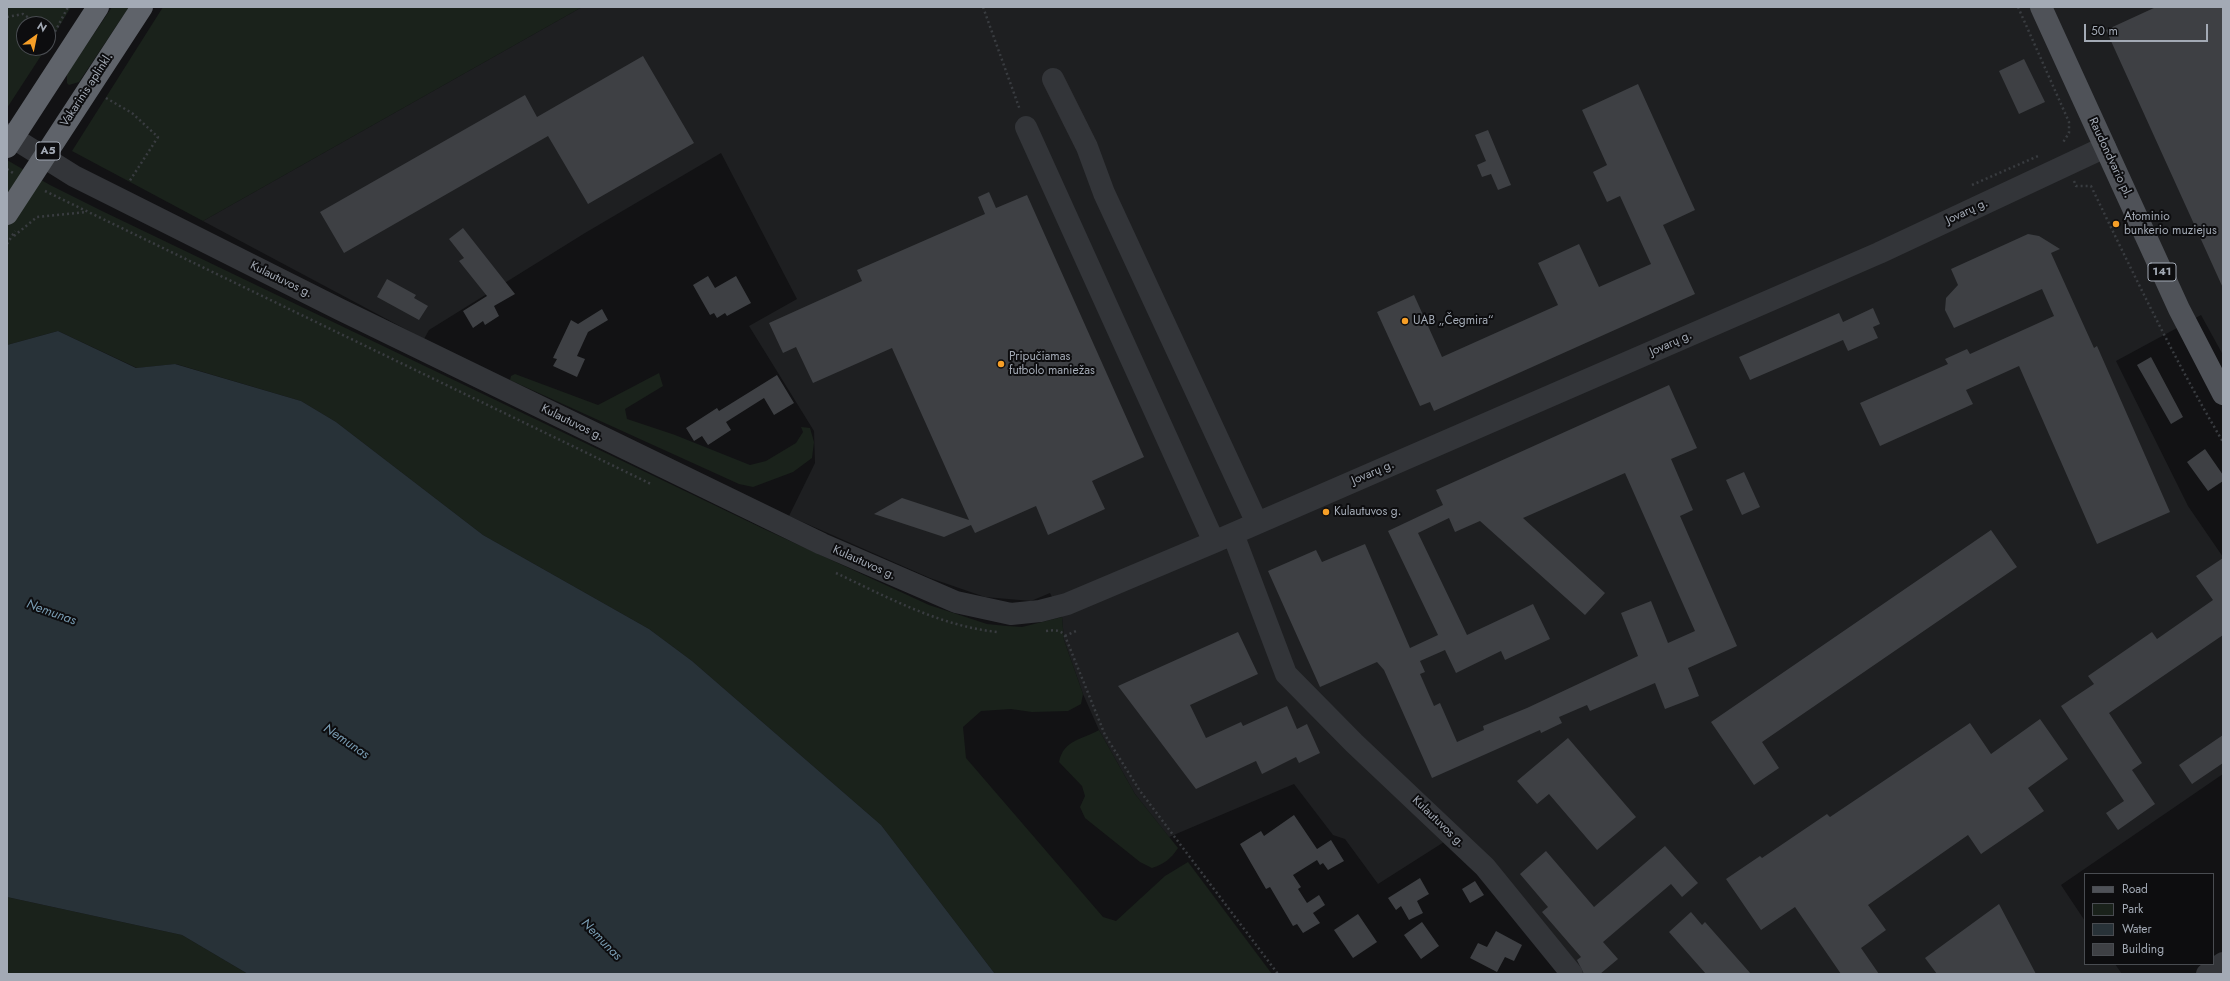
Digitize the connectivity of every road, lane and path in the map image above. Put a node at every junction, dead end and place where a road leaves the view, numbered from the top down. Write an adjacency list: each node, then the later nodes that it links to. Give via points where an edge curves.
1 (68, 7): 9 (path)
2 (98, 7): 14 (highway)
3 (142, 7): 24 (highway, Vakarinis aplinkl. / A5)
4 (983, 7): 12 (path)
5 (2018, 7): 17 (path, via 2069,122 2069,133 2064,143 2057,147)
6 (2041, 7): 15 (main road, Raudondvario pl. / 141)
7 (26, 16): 8 (path, via 23,14)
8 (7, 17)
9 (56, 30)
10 (1053, 79): 29 (street, via 1087,147 1104,193)
11 (109, 98): 20 (path, via 158,137)
12 (1026, 127): 30 (street)
13 (7, 134): 30 (street, Kulautuvos g., via 74,176 333,306 736,504 835,551 956,602 1012,614 1052,608)
14 (7, 147)
15 (2105, 147): 17 (street, Jovarų g.); 26 (main road, Raudondvario pl. / 141, via 2179,310)
16 (2043, 153): 21 (path)
17 (2067, 166): 27 (path, via 2076,186 2091,186 2159,328); 29 (street, Jovarų g., via 1871,256)
18 (7, 169): 19 (path)
19 (17, 176)
20 (129, 181)
21 (1972, 184)
22 (38, 187): 23 (path)
23 (86, 212): 25 (path, via 37,218); 28 (path)
24 (7, 214)
25 (7, 241)
26 (2223, 394)
27 (2223, 442)
28 (652, 484)
29 (1258, 523): 30 (street, Jovarų g.)
30 (1223, 538): 38 (street, Kulautuvos g., via 1286,674 1354,743 1485,867)
31 (831, 570): 34 (path, via 942,620 978,630)
32 (1043, 631): 35 (path, via 1056,630)
33 (1076, 631): 35 (path)
34 (999, 632)
35 (1065, 636): 37 (path, via 1105,735 1140,791)
36 (2223, 963): 39 (street)
37 (1278, 974)
38 (1572, 974)
39 (2207, 974)

